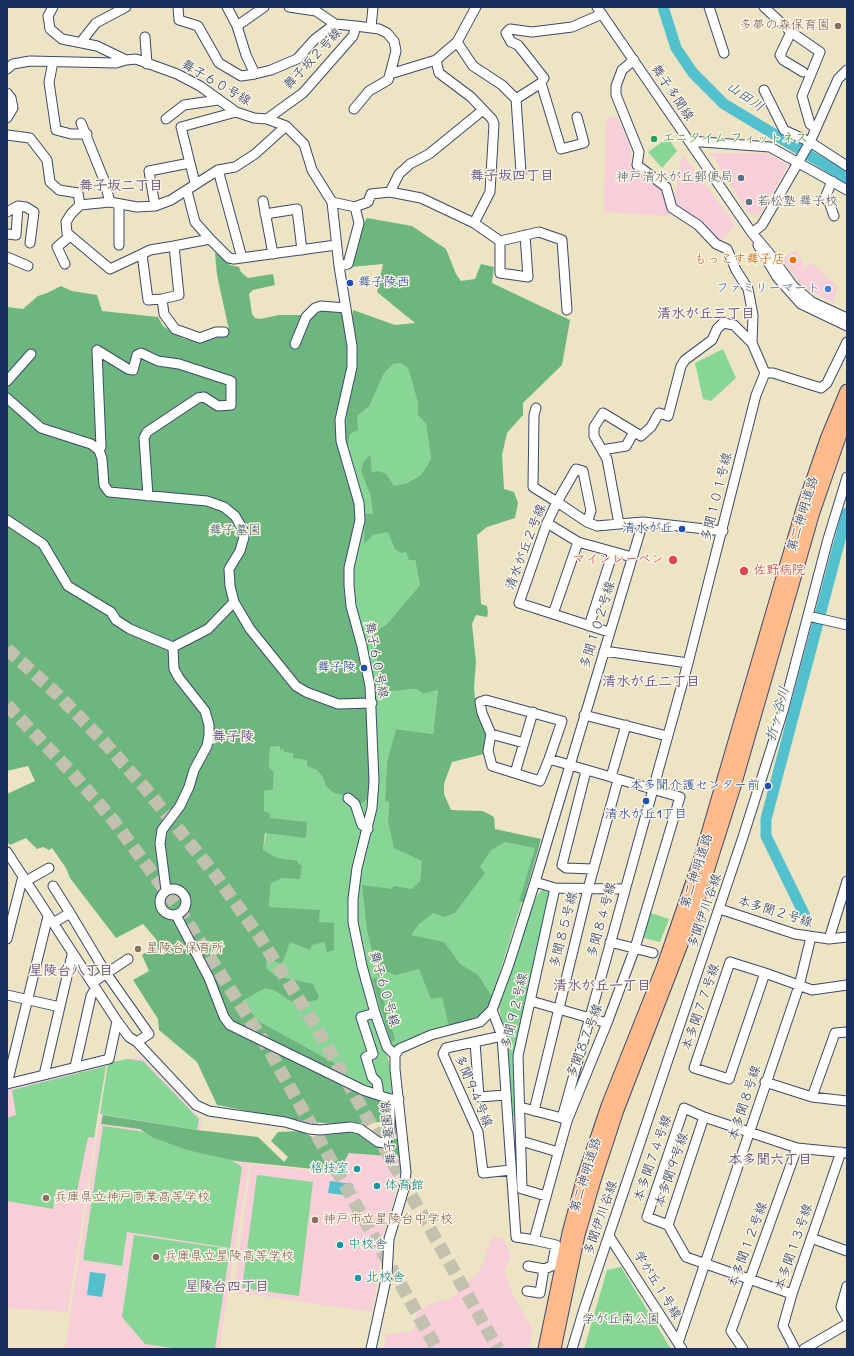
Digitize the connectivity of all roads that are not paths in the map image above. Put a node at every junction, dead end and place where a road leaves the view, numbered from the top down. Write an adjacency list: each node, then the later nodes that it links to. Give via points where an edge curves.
1 (53, 7): 18 (street, 舞子６０号線, via 48,16 50,29 62,38)
2 (126, 7): 18 (street, via 96,23)
3 (178, 7): 29 (street, via 179,20 198,26 219,63 241,76)
4 (227, 7): 13 (street)
5 (264, 7): 13 (street)
6 (289, 7): 12 (street, via 316,11)
7 (373, 7): 15 (street)
8 (476, 7): 19 (street)
9 (709, 7): 20 (street)
10 (764, 7): 16 (street)
11 (599, 11): 23 (street, 舞子多聞線); 31 (street, via 572,27 532,32 510,29 506,33 511,42 518,45)
12 (335, 24): 14 (street, 舞子坂２号線); 29 (street, 舞子坂２号線, via 315,39 297,59)
13 (236, 26): 29 (street)
14 (356, 26): 15 (street); 42 (street, 舞子坂２号線, via 353,36 303,93)
15 (371, 27): 30 (street, via 387,34 394,41 396,51)
16 (791, 32): 28 (street, via 780,55 783,60); 45 (street, via 820,52 802,96 810,124)
17 (145, 37): 25 (street)
18 (81, 42): 21 (street, 舞子６０号線, via 97,46)
19 (457, 42): 22 (street); 34 (street, via 473,66 502,85)
20 (724, 53)
21 (126, 60): 24 (street, via 116,63); 25 (street, 舞子６０号線, via 136,59)
22 (436, 60): 30 (street); 37 (street, via 439,73 471,97)
23 (634, 60): 48 (street, 舞子多聞線); 96 (street, via 622,70 616,86 616,95 639,152 637,165 666,187 672,208 698,225 716,244 727,249 748,289 753,316)
24 (53, 62): 26 (street, via 30,61 13,64); 46 (street, via 49,82 56,130 71,134)
25 (147, 64): 35 (street, 舞子６０号線, via 177,74 200,86)
26 (7, 69)
27 (847, 70): 45 (street, via 838,79)
28 (803, 72)
29 (256, 74)
30 (390, 74): 36 (street, via 388,80 369,91)
31 (543, 81): 34 (street); 39 (street, via 561,149 584,143)
32 (764, 90): 49 (street, via 784,130)
33 (7, 93): 40 (street, via 13,108)
34 (516, 99): 54 (street)
35 (218, 100): 38 (street, 舞子６０号線); 41 (street, via 184,105)
36 (354, 109)
37 (483, 110): 59 (street, via 429,154 410,164 399,174); 71 (street, via 494,124 493,160 490,192)
38 (236, 112): 42 (street, 舞子６０号線); 50 (street, via 181,127)
39 (577, 116)
40 (7, 118)
41 (166, 119)
42 (267, 119): 44 (street, 舞子６０号線)
43 (81, 123): 46 (street)
44 (286, 126): 53 (street, via 255,154 235,167); 62 (street, 舞子６０号線, via 304,144 312,170)
45 (815, 128): 49 (street)
46 (87, 134): 61 (street)
47 (7, 135): 63 (street, via 30,138 47,160 50,182 59,190 78,194)
48 (688, 141): 51 (street, via 770,147); 72 (street, 舞子多聞線)
49 (810, 142): 51 (street); 52 (street)
50 (190, 163): 56 (street); 66 (street, via 148,166)
51 (798, 163): 55 (street); 72 (street, via 762,225)
52 (847, 166)
53 (218, 170): 56 (street); 86 (street)
54 (520, 172)
55 (832, 181): 58 (street); 70 (street, via 825,198)
56 (195, 184): 57 (street)
57 (187, 190): 66 (street, via 172,200); 76 (street, via 195,222)
58 (847, 190)
59 (390, 192): 67 (street, via 371,194 368,202); 71 (street, via 421,198)
60 (263, 201): 69 (street)
61 (110, 202): 63 (street); 64 (street)
62 (332, 202): 67 (street); 80 (street, 舞子６０号線)
63 (80, 204): 75 (street, via 66,222 67,233)
64 (119, 204): 66 (street); 79 (street)
65 (18, 206): 68 (street); 73 (street, via 16,235); 78 (street, via 34,212)
66 (155, 206)
67 (355, 207): 89 (street, via 359,223 354,243 348,264)
68 (7, 212)
69 (265, 214): 82 (street, via 297,209); 84 (street)
70 (834, 216)
71 (474, 223): 77 (street)
72 (752, 233): 93 (street, 舞子多聞線, via 793,286 812,302); 94 (street, 舞子多聞線, via 764,257 801,304)
73 (7, 234)
74 (525, 235): 77 (street); 77 (street, via 528,277 500,273); 92 (street, via 539,232 562,240)
75 (70, 236): 83 (street, via 110,269); 87 (street, via 57,247)
76 (210, 239): 81 (street); 86 (street, via 229,258)
77 (500, 241)
78 (30, 243)
79 (119, 244)
80 (336, 245): 82 (street); 89 (street, 舞子６０号線)
81 (174, 246): 83 (street); 90 (street, via 179,295)
82 (302, 250): 84 (street)
83 (142, 254): 90 (street, via 148,300)
84 (273, 254): 86 (street)
85 (7, 257): 88 (street)
86 (242, 258)
87 (65, 264)
88 (28, 266)
89 (339, 266): 91 (street, 舞子６０号線)
90 (162, 299): 95 (street, via 164,314 175,329 200,338)
91 (346, 308): 98 (street, via 315,308 306,317); 130 (street, 舞子６０号線, via 352,346 352,367 340,420 341,441 359,503 360,520 349,568 348,585)
92 (567, 310)
93 (847, 318)
94 (847, 326)
95 (224, 332)
96 (752, 342): 100 (street); 106 (street, via 734,325 723,323 712,340 685,360 681,366 668,416 659,413 651,427)
97 (847, 342): 100 (street, via 827,383 821,388 773,373)
98 (295, 344)
99 (31, 354): 101 (street)
100 (765, 373): 117 (street, 多聞１０１号線, via 756,395)
101 (7, 381)
102 (847, 391): 227 (highway, 第二神明道路, via 827,439 806,502 698,867 584,1177 569,1233)
103 (7, 398): 107 (street, via 42,428 91,444)
104 (536, 408): 111 (street, via 534,487)
105 (847, 414): 228 (highway, 第二神明道路, via 815,505 734,786 697,903 617,1110 594,1180 578,1235)
106 (637, 434): 108 (street, via 626,446); 108 (street, via 603,413 594,427 594,436)
107 (99, 450): 110 (street, via 104,485 109,492); 110 (street, via 101,447 97,350 128,369 133,370 137,355 141,353 158,361 179,364 231,381 231,406 218,406 204,397 198,398 147,432 144,438)
108 (602, 450): 116 (street, via 607,459)
109 (847, 477): 123 (street, 多聞伊川谷線)
110 (148, 496): 121 (street, via 218,503 235,516 244,538 230,569 230,586)
111 (557, 502): 113 (street); 113 (street, 清水が丘２号線, via 576,469 583,471 591,511); 115 (street, 清水が丘２号線)
112 (7, 520): 127 (street, via 43,544 68,586 111,612 116,620 130,629)
113 (587, 522): 116 (street, via 597,526)
114 (643, 522): 116 (street); 117 (street); 120 (street, 多聞１０２号線)
115 (547, 523): 118 (street); 122 (street, 清水が丘２号線, via 519,603)
116 (619, 524)
117 (722, 531): 129 (street, 多聞１０１号線)
118 (578, 542): 119 (street); 122 (street)
119 (613, 552): 120 (street); 124 (street)
120 (632, 557): 126 (street, 多聞１０２号線)
121 (234, 602): 127 (street, via 208,629); 130 (street, via 250,629 296,686 313,696 338,704)
122 (553, 614): 124 (street, 清水が丘２号線)
123 (812, 617): 125 (street); 158 (street, 多聞伊川谷線)
124 (589, 626): 126 (street, 清水が丘２号線)
125 (847, 626)
126 (609, 632): 128 (street, 多聞１０２号線)
127 (173, 646): 157 (street, via 174,669 205,710 209,736 180,806 162,830 160,842)
128 (604, 651): 129 (street); 132 (street, 多聞１０２号線)
129 (688, 662): 135 (street, 多聞１０１号線)
130 (372, 703): 144 (street, 舞子６０号線)
131 (533, 712): 134 (street, via 486,700 480,702); 136 (street); 137 (street, via 562,721)
132 (584, 715): 133 (street); 138 (street, 多聞１０２号線)
133 (626, 725): 135 (street); 141 (street, 多聞８５号線)
134 (491, 734): 136 (street); 140 (street, via 488,751 492,766)
135 (667, 736): 142 (street, 多聞８４号線)
136 (524, 743): 140 (street)
137 (549, 759): 138 (street); 140 (street, via 540,781)
138 (569, 765): 139 (street); 152 (street)
139 (586, 770): 141 (street); 149 (street, via 562,865 566,868)
140 (515, 773)
141 (614, 778): 142 (street); 149 (street, 多聞８５号線)
142 (652, 789): 156 (street, 多聞８４号線); 167 (street, 多聞８７号線, via 680,797)
143 (348, 798): 145 (street)
144 (372, 808): 145 (street); 146 (street, 舞子６０号線)
145 (358, 809): 146 (street, via 362,825)
146 (368, 829): 182 (street, 舞子６０号線, via 357,868 352,899 353,922)
147 (7, 852): 150 (street)
148 (49, 868): 150 (street)
149 (593, 869): 155 (street, 多聞８５号線)
150 (24, 879): 161 (street); 164 (street)
151 (847, 881): 165 (street)
152 (535, 882): 154 (street); 181 (street)
153 (53, 886): 159 (street)
154 (555, 888): 155 (street); 178 (street, 多聞９２号線)
155 (588, 889): 156 (street); 180 (street, 多聞８５号線)
156 (624, 889): 166 (street, 多聞８４号線)
157 (166, 890): 160 (street, via 161,896 161,907 169,915); 160 (street, via 178,889 186,898 185,909)
158 (720, 909): 162 (street, 本多聞２号線); 212 (street, 多聞伊川谷線)
159 (70, 913): 161 (street); 171 (street)
160 (176, 915): 195 (street, via 209,978 224,1017 230,1024 363,1090)
161 (50, 920): 169 (street); 177 (street)
162 (811, 937): 165 (street, 本多聞２号線); 175 (street, 本多聞８号線)
163 (847, 937): 165 (street, 本多聞２号線)
164 (7, 938)
165 (829, 939)
166 (610, 942): 167 (street); 183 (street, 多聞８４号線)
167 (635, 948): 168 (street); 185 (street, 多聞８７号線)
168 (653, 953)
169 (72, 954): 174 (street); 179 (street)
170 (128, 959): 171 (street)
171 (106, 973): 174 (street); 188 (street, via 148,1034)
172 (765, 973): 172 (street, 本多聞７７号線, via 730,962 694,1068 729,1080); 175 (street, 本多聞７７号線)
173 (847, 985): 175 (street, 本多聞７７号線, via 812,990)
174 (94, 986): 184 (street); 191 (street)
175 (799, 986): 193 (street, 本多聞８号線)
176 (7, 995): 177 (street)
177 (27, 1000): 179 (street); 194 (street)
178 (531, 1001): 180 (street); 200 (street, 多聞９２号線, via 518,1056)
179 (60, 1008): 192 (street)
180 (558, 1009): 183 (street); 201 (street, 多聞８５号線)
181 (492, 1010): 187 (street); 190 (street, via 480,1022 432,1035 399,1049)
182 (375, 1013): 190 (street, 舞子６０号線, via 388,1047); 195 (street, via 361,1017 373,1054 366,1057 372,1077 377,1082)
183 (590, 1017): 185 (street); 203 (street, 多聞８４号線)
184 (117, 1022): 188 (street, via 129,1037); 191 (street, via 109,1059)
185 (607, 1023): 203 (street, 多聞８７号線)
186 (847, 1032): 197 (street, via 835,1033)
187 (502, 1036): 189 (street, 多聞９４号線); 196 (street)
188 (137, 1042): 198 (street, via 196,1105 209,1110 285,1122 309,1129 350,1127 360,1129 385,1144 390,1133)
189 (474, 1042): 196 (street, via 479,1097); 209 (street, 多聞９４号線, via 446,1048 443,1054 478,1132 483,1173)
190 (395, 1055): 198 (street, 舞子墓園線)
191 (75, 1067): 192 (street)
192 (44, 1075): 194 (street)
193 (765, 1082): 197 (street); 204 (street, 本多聞８号線)
194 (7, 1084)
195 (379, 1095): 198 (street)
196 (506, 1095): 209 (street)
197 (812, 1097): 199 (street)
198 (395, 1099): 226 (street, 舞子墓園線, via 406,1172 404,1189 390,1239 387,1275)
199 (847, 1101)
200 (520, 1107): 201 (street); 205 (street, 多聞９２号線)
201 (534, 1111): 203 (street)
202 (704, 1117): 204 (street); 211 (street, 本多聞９号線); 211 (street, 本多聞７４号線, via 684,1108 647,1217)
203 (564, 1120): 207 (street, 多聞８４号線)
204 (750, 1132): 206 (street); 216 (street, 本多聞８号線)
205 (521, 1141): 207 (street); 210 (street, 多聞９２号線, via 522,1189)
206 (796, 1148): 208 (street); 219 (street, 本多聞１２号線)
207 (558, 1152): 210 (street, 多聞８４号線)
208 (844, 1152): 213 (street, 本多聞１３号線)
209 (511, 1170): 214 (street, via 516,1237)
210 (546, 1196): 214 (street, 多聞８４号線)
211 (668, 1225): 216 (street, 本多聞９号線, via 686,1257)
212 (609, 1236): 225 (street, 学が丘１号線); 229 (street, 多聞伊川谷線)
213 (811, 1238): 215 (street); 222 (street, 本多聞１３号線)
214 (534, 1240): 218 (street, via 556,1245 552,1266)
215 (847, 1251)
216 (704, 1263): 219 (street, 本多聞９号線); 225 (street, 本多聞８号線)
217 (528, 1266): 218 (street)
218 (544, 1269): 221 (street, via 540,1293)
219 (749, 1279): 222 (street, 本多聞９号線); 230 (street, 本多聞１２号線, via 731,1331)
220 (847, 1286): 223 (street, via 840,1308)
221 (527, 1291)
222 (792, 1294): 231 (street, 本多聞１３号線, via 783,1326)
223 (847, 1318)
224 (847, 1324): 232 (street)
225 (680, 1346)
226 (370, 1349)
227 (545, 1349)
228 (554, 1349)
229 (572, 1349)
230 (743, 1349)
231 (795, 1349)
232 (804, 1349)

